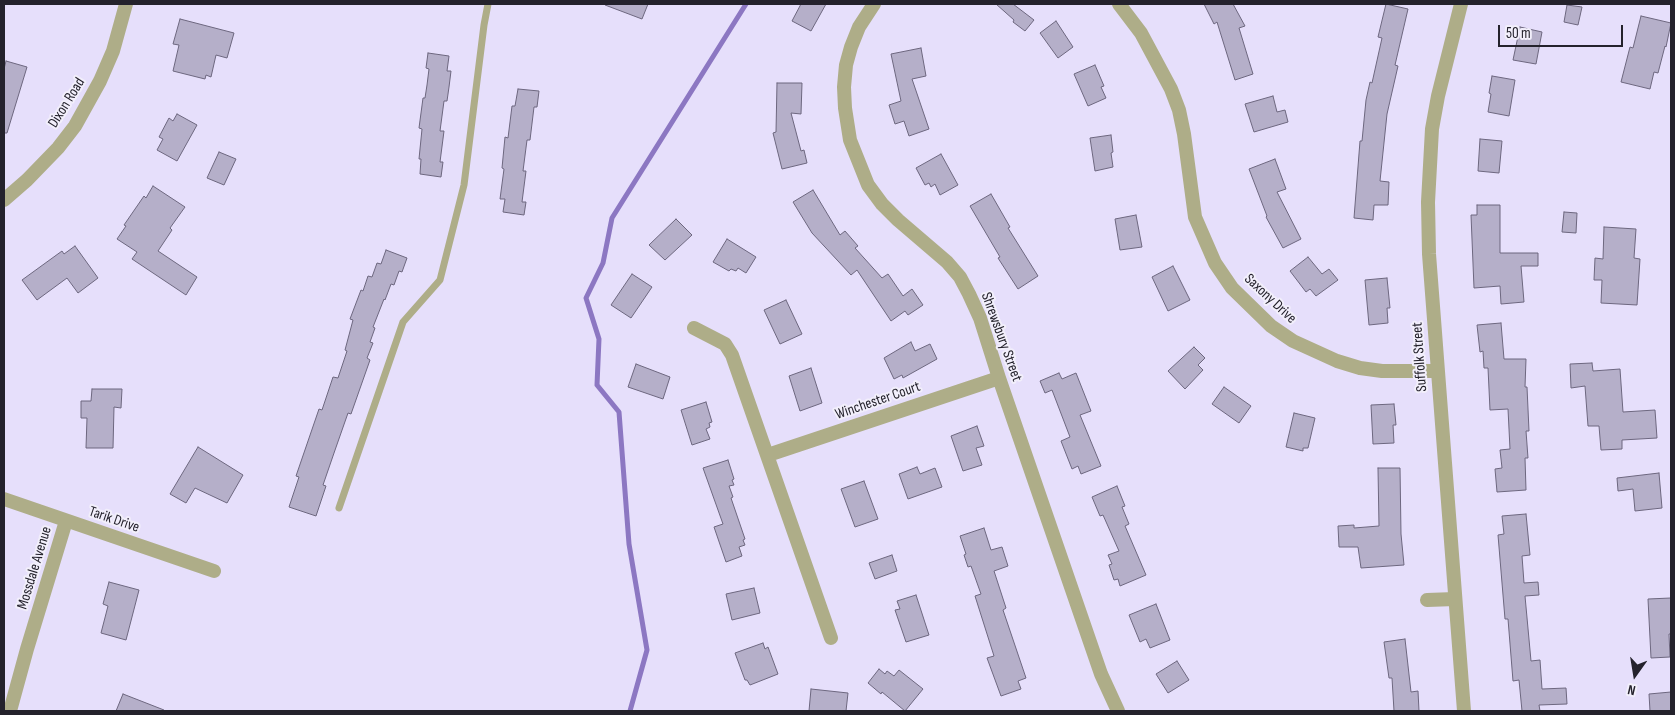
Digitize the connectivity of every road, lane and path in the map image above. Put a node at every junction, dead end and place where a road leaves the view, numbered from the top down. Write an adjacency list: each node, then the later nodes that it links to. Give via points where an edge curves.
1 (126, 4): 6 (street, Dixon Road, via 100,82 75,126 58,148)
2 (488, 4): 12 (lane, via 464,185 440,280 403,322)
3 (874, 4): 9 (street, Shrewsbury Street, via 859,27 846,65 845,108 850,140 868,185 882,204 960,277 980,318)
4 (1120, 4): 8 (street, Saxony Drive, via 1141,33 1171,89 1180,118 1195,217 1215,263 1232,288 1271,326 1293,341 1337,361 1382,371)
5 (1460, 4): 8 (street, Suffolk Street, via 1438,96 1429,166 1429,254)
6 (4, 200)
7 (694, 328): 10 (street, via 725,344 732,355)
8 (1438, 371): 15 (street, Suffolk Street)
9 (999, 378): 10 (street, Winchester Court); 19 (street, Shrewsbury Street, via 1101,674)
10 (768, 455): 17 (street)
11 (4, 499): 13 (street, Tarik Drive)
12 (339, 508)
13 (66, 521): 14 (street, Tarik Drive); 18 (street, Mossdale Avenue)
14 (214, 571)
15 (1455, 599): 16 (street); 20 (street, Suffolk Street)
16 (1427, 600)
17 (831, 638)
18 (10, 711)
19 (1118, 711)
20 (1464, 711)

